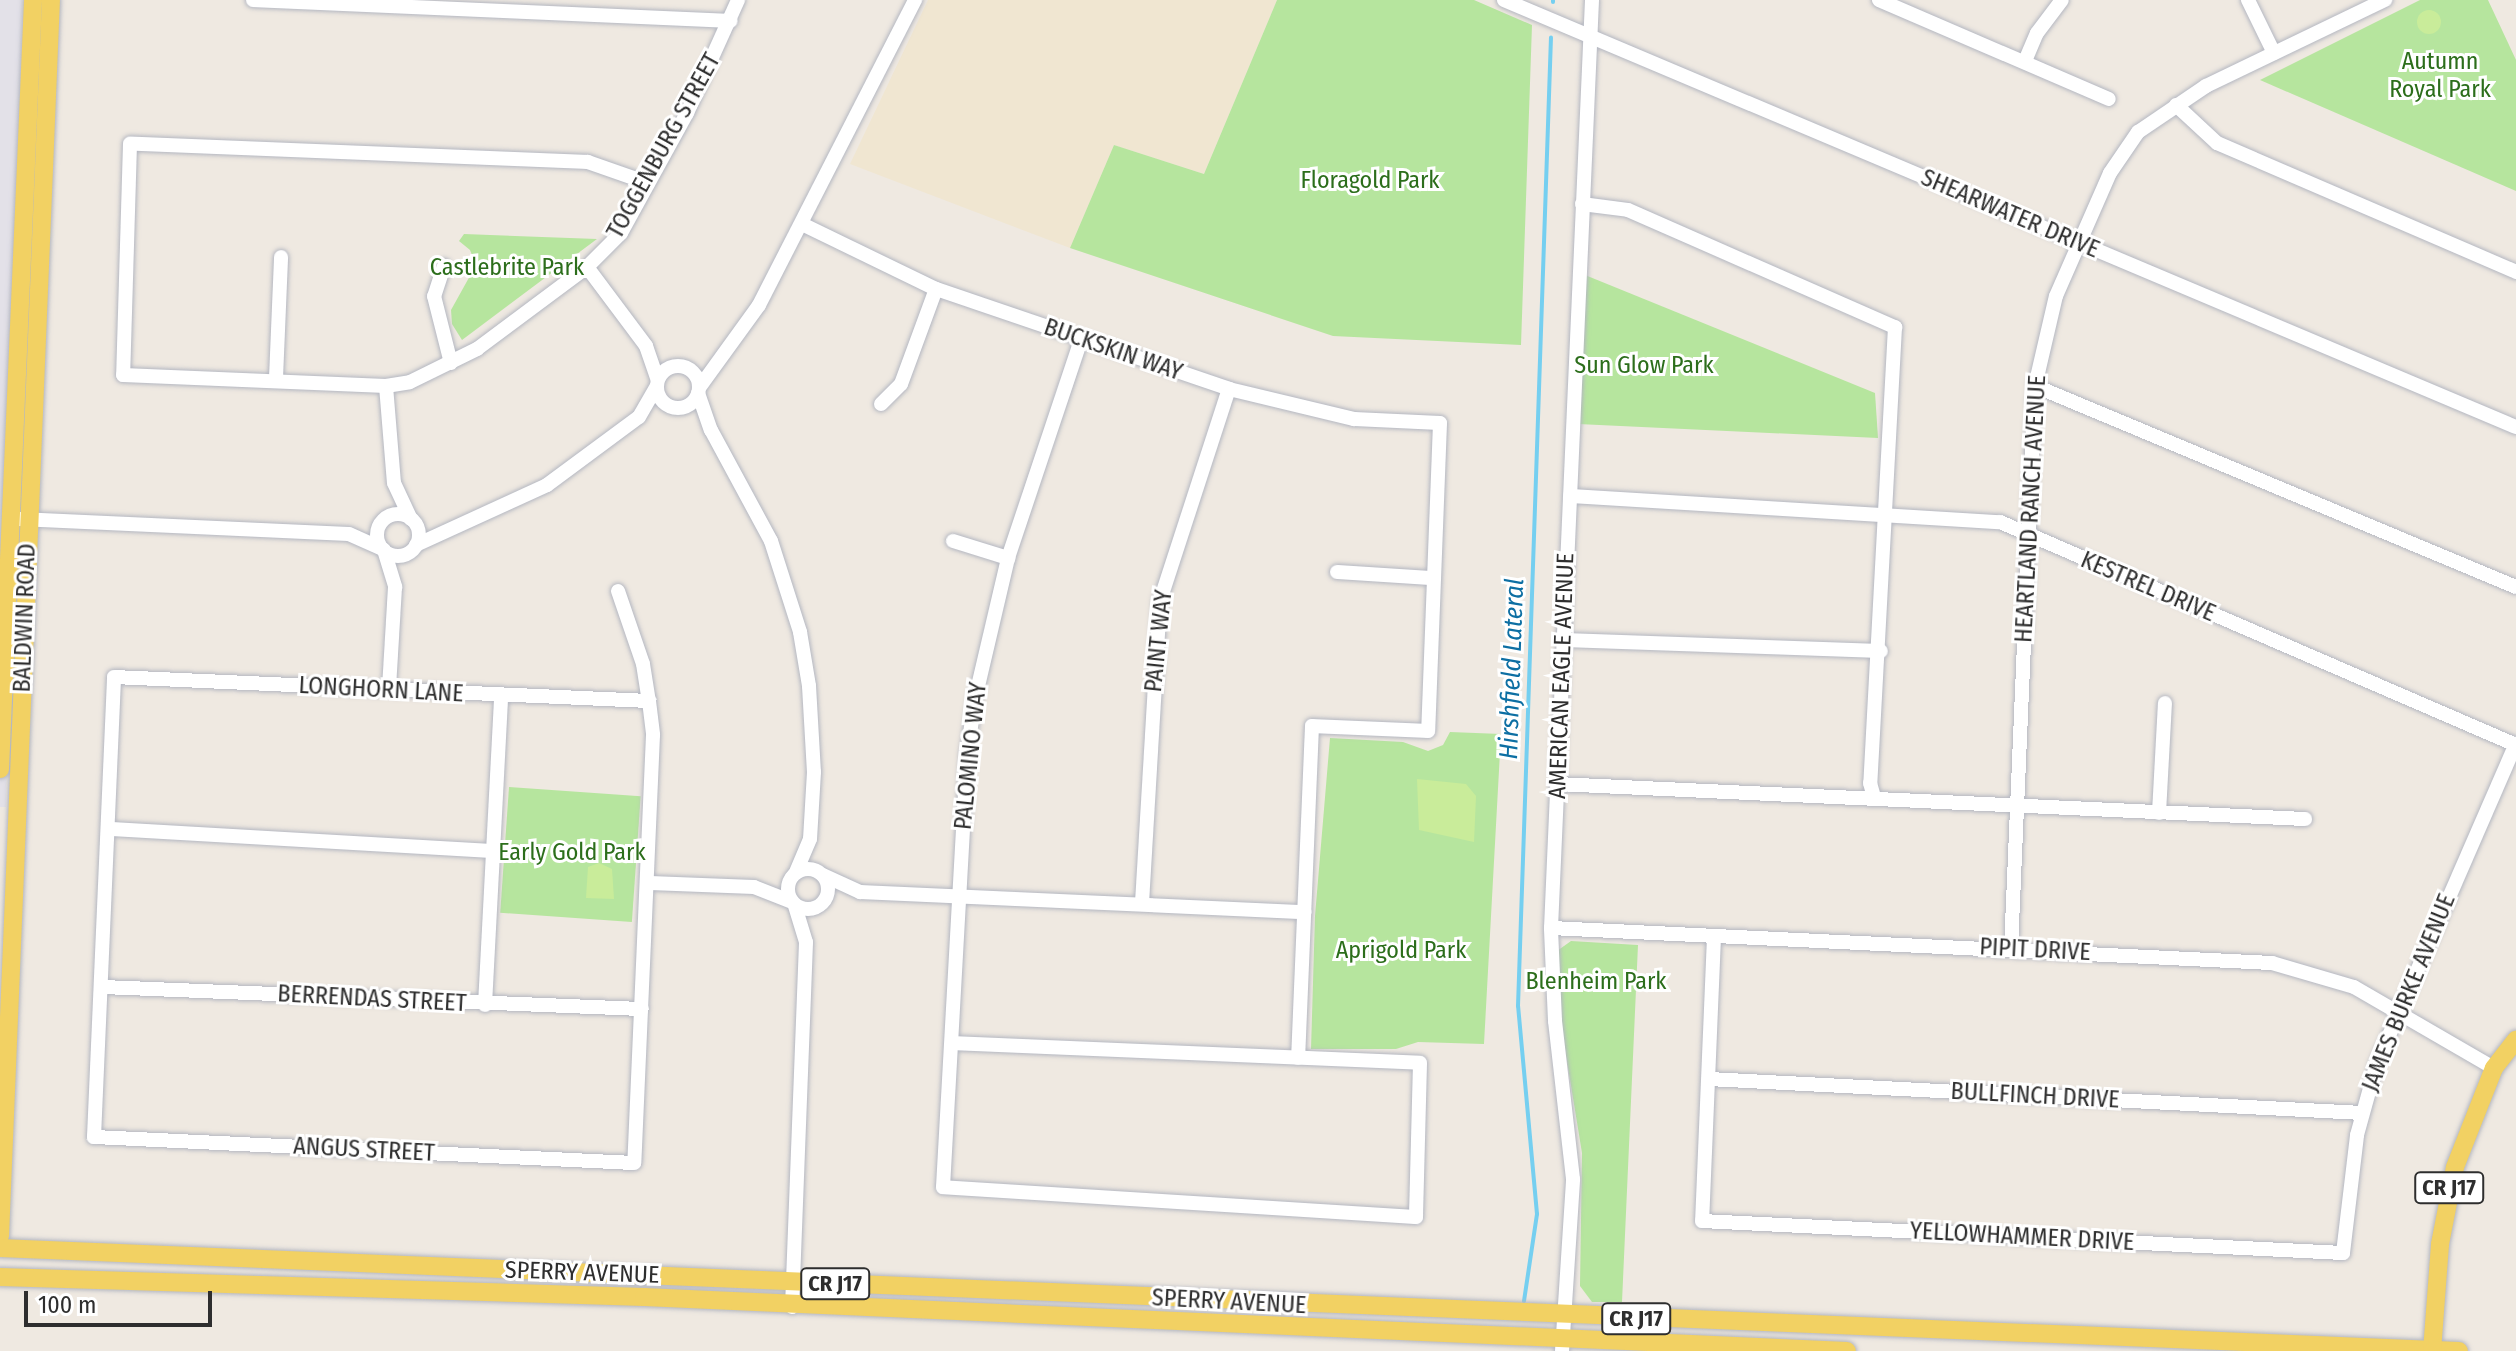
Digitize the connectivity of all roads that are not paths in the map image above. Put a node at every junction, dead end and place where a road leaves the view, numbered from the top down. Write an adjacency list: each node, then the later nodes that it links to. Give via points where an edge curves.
1 (33, 0): 46 (main road, BALDWIN ROAD)
2 (51, 0): 46 (main road, BALDWIN ROAD)
3 (253, 0): 12 (street)
4 (738, 0): 12 (street, TOGGENBURG STREET)
5 (915, 0): 20 (street)
6 (1504, 0): 13 (street, SHEARWATER DRIVE)
7 (1592, 0): 13 (street, AMERICAN EAGLE AVENUE)
8 (1879, 0): 15 (street)
9 (2062, 0): 15 (street, via 2037,33)
10 (2248, 0): 14 (street)
11 (2385, 0): 14 (street, HEARTLAND RANCH AVENUE)
12 (731, 21): 18 (street, TOGGENBURG STREET)
13 (1590, 36): 19 (street, AMERICAN EAGLE AVENUE); 21 (street, SHEARWATER DRIVE)
14 (2274, 53): 17 (street, HEARTLAND RANCH AVENUE)
15 (2025, 61): 16 (street)
16 (2109, 99)
17 (2176, 105): 21 (street, HEARTLAND RANCH AVENUE, via 2154,117 2124,150); 25 (street, via 2217,143)
18 (648, 183): 24 (street, TOGGENBURG STREET, via 621,233); 32 (street, TOGGENBURG STREET, via 588,162 130,144 123,375)
19 (1582, 204): 44 (street, AMERICAN EAGLE AVENUE); 45 (street, via 1628,210 1895,327)
20 (802, 224): 26 (street, BUCKSKIN WAY); 29 (street, via 752,317)
21 (2079, 242): 35 (street, HEARTLAND RANCH AVENUE, via 2050,313); 41 (street, SHEARWATER DRIVE)
22 (281, 257): 32 (street)
23 (444, 266): 30 (street, via 434,296)
24 (587, 267): 28 (street); 30 (street, TOGGENBURG STREET)
25 (2516, 272)
26 (936, 289): 27 (street, BUCKSKIN WAY); 38 (street, via 901,384)
27 (1081, 340): 36 (street, BUCKSKIN WAY); 55 (street, PALOMINO WAY)
28 (646, 346): 31 (street); 33 (street)
29 (721, 354): 31 (street); 37 (street)
30 (451, 363): 34 (street, TOGGENBURG STREET, via 410,382)
31 (679, 366): 33 (street); 37 (street, via 693,371)
32 (276, 378): 34 (street, TOGGENBURG STREET)
33 (658, 383): 39 (street, via 660,398); 40 (street)
34 (386, 386): 43 (street)
35 (2035, 386): 51 (street, HEARTLAND RANCH AVENUE); 59 (street)
36 (1229, 389): 57 (street, BUCKSKIN WAY, via 1354,419 1440,423); 86 (street, PAINT WAY, via 1160,601)
37 (699, 390): 39 (street); 42 (street)
38 (881, 404)
39 (678, 408): 40 (street); 42 (street)
40 (639, 417): 49 (street, via 532,495)
41 (2516, 427)
42 (711, 430): 77 (street, via 761,519 794,607 812,715)
43 (394, 483): 47 (street); 48 (street)
44 (1570, 496): 45 (street, KESTREL DRIVE); 62 (street, AMERICAN EAGLE AVENUE)
45 (1887, 513): 51 (street, KESTREL DRIVE, via 1979,518); 63 (street)
46 (20, 519): 50 (street); 61 (main road, BALDWIN ROAD); 68 (main road, BALDWIN ROAD)
47 (384, 519): 48 (street, via 401,515); 50 (street); 54 (street, via 377,531)
48 (412, 520): 49 (street); 53 (street)
49 (446, 528): 53 (street)
50 (349, 534): 54 (street)
51 (2028, 536): 69 (street, KESTREL DRIVE); 73 (street, HEARTLAND RANCH AVENUE)
52 (953, 541): 55 (street)
53 (414, 547): 54 (street, via 401,555); 58 (street)
54 (383, 550): 58 (street)
55 (1008, 558): 84 (street, PALOMINO WAY, via 975,699)
56 (1337, 572): 57 (street)
57 (1431, 578): 88 (street, via 1428,731 1312,726)
58 (395, 587): 64 (street)
59 (2516, 587)
60 (618, 591): 66 (street, via 634,629)
61 (6, 640): 68 (main road, via 15,649 13,703); 70 (main road, BALDWIN ROAD)
62 (1564, 640): 63 (street); 71 (street, AMERICAN EAGLE AVENUE)
63 (1881, 651): 72 (street, via 1870,783)
64 (389, 689): 65 (street, LONGHORN LANE); 76 (street, LONGHORN LANE, via 114,677)
65 (501, 698): 66 (street, LONGHORN LANE); 78 (street)
66 (649, 701): 81 (street, via 654,777)
67 (2165, 703): 74 (street)
68 (20, 736): 103 (main road, BALDWIN ROAD)
69 (2516, 745): 96 (street, JAMES BURKE AVENUE)
70 (0, 769)
71 (1557, 784): 72 (street); 89 (street, AMERICAN EAGLE AVENUE)
72 (1874, 797): 73 (street)
73 (2017, 806): 74 (street); 92 (street, HEARTLAND RANCH AVENUE)
74 (2159, 813): 75 (street)
75 (2305, 819)
76 (110, 829): 78 (street); 93 (street)
77 (810, 839): 79 (street); 80 (street)
78 (493, 851): 94 (street)
79 (795, 873): 80 (street); 82 (street); 87 (street, via 787,888)
80 (822, 874): 83 (street); 85 (street, via 828,891)
81 (650, 883): 82 (street); 95 (street)
82 (754, 887): 87 (street)
83 (860, 892): 84 (street); 85 (street)
84 (959, 896): 86 (street); 98 (street, PALOMINO WAY)
85 (823, 903): 87 (street, via 806,910); 91 (street)
86 (1142, 903): 88 (street)
87 (794, 904): 91 (street)
88 (1305, 912): 99 (street)
89 (1551, 928): 90 (street, PIPIT DRIVE); 109 (street, AMERICAN EAGLE AVENUE, via 1555,1021 1573,1179)
90 (1714, 937): 92 (street, PIPIT DRIVE); 101 (street)
91 (806, 942): 107 (street)
92 (2011, 949): 96 (street, PIPIT DRIVE, via 2291,966 2354,987)
93 (103, 987): 94 (street, BERRENDAS STREET); 95 (street, ANGUS STREET, via 94,1137 634,1163)
94 (485, 1005): 95 (street, BERRENDAS STREET)
95 (642, 1009)
96 (2397, 1010): 100 (street, PIPIT DRIVE); 102 (street, JAMES BURKE AVENUE)
97 (2516, 1040): 100 (main road, CR J17)
98 (952, 1043): 99 (street); 99 (street, PALOMINO WAY, via 943,1187 1416,1217 1420,1063)
99 (1298, 1058)
100 (2494, 1068): 111 (main road, CR J17, via 2462,1142 2446,1198)
101 (1709, 1079): 102 (street, BULLFINCH DRIVE); 105 (street, YELLOWHAMMER DRIVE, via 1702,1221)
102 (2362, 1113): 105 (street, JAMES BURKE AVENUE)
103 (0, 1236)
104 (0, 1248): 107 (main road, SPERRY AVENUE / CR J17)
105 (2343, 1253)
106 (0, 1277): 108 (main road, SPERRY AVENUE / CR J17)
107 (792, 1282): 108 (street); 109 (main road, SPERRY AVENUE / CR J17)
108 (792, 1307): 110 (main road, SPERRY AVENUE / CR J17)
109 (1567, 1317): 110 (street, AMERICAN EAGLE AVENUE); 111 (main road, SPERRY AVENUE / CR J17)
110 (1564, 1345): 112 (main road, SPERRY AVENUE / CR J17)
111 (2432, 1350): 113 (main road, SPERRY AVENUE)
112 (1847, 1351)
113 (2459, 1351)

